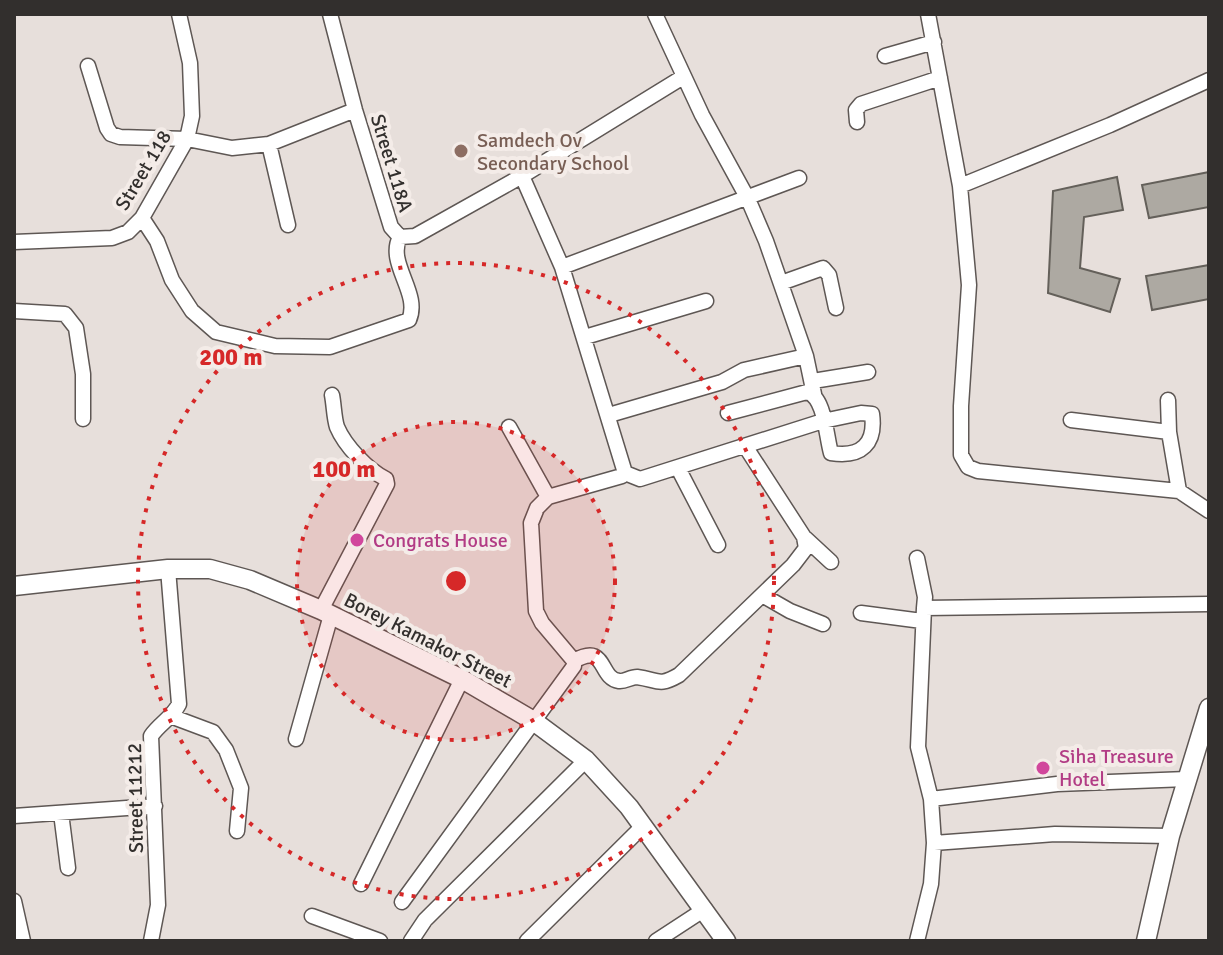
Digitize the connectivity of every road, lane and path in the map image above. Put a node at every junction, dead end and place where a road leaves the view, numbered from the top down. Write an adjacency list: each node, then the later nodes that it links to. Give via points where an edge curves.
1 (179, 14): 13 (street, Street 118, via 190,63 192,116)
2 (330, 14): 11 (street, Street 118A)
3 (655, 14): 8 (street)
4 (928, 14): 5 (street)
5 (934, 42): 6 (street); 9 (street)
6 (885, 56)
7 (88, 66): 13 (street, via 111,134)
8 (683, 77): 15 (street, Street 118A); 18 (street)
9 (940, 78): 12 (street, via 861,104); 17 (street)
10 (1209, 80): 17 (street)
11 (355, 110): 14 (street); 21 (street, Street 118A, via 391,227)
12 (857, 122)
13 (187, 139): 14 (street, via 232,148); 19 (street, Street 118)
14 (269, 144): 20 (street)
15 (522, 176): 21 (street, Street 118A, via 415,236); 23 (street)
16 (799, 178): 18 (street)
17 (960, 186): 43 (street, via 969,285 961,455 968,467)
18 (748, 199): 23 (street); 24 (street)
19 (142, 218): 21 (street, via 192,311 216,332 275,346 330,347 409,320 411,307 395,250); 22 (street, Street 118, via 112,238)
20 (288, 225)
21 (400, 237)
22 (14, 242)
23 (562, 267): 28 (street)
24 (781, 283): 26 (street, via 823,268); 29 (street)
25 (706, 301): 28 (street)
26 (836, 308)
27 (14, 311): 36 (street, via 65,314 72,321 83,374)
28 (585, 337): 35 (street)
29 (806, 356): 31 (street); 35 (street, via 744,370 722,382)
30 (868, 372): 31 (street)
31 (814, 388): 34 (street); 40 (street, via 823,421)
32 (332, 395): 54 (street, via 337,427 387,484)
33 (1168, 400): 39 (street)
34 (728, 413)
35 (609, 415): 42 (street)
36 (83, 419)
37 (1071, 420): 39 (street)
38 (509, 427): 44 (street)
39 (1169, 432): 43 (street)
40 (745, 446): 41 (street); 46 (street)
41 (678, 468): 42 (street, via 640,479); 47 (street)
42 (625, 473): 44 (street)
43 (1179, 491): 45 (street)
44 (548, 497): 58 (street, via 531,523 536,611)
45 (1209, 511)
46 (804, 537): 49 (street); 52 (street, via 801,557)
47 (718, 545)
48 (917, 558): 56 (street)
49 (831, 562)
50 (168, 569): 51 (main road, Borey Kamakor Street); 54 (main road, Borey Kamakor Street, via 210,569 250,580); 61 (street, via 179,704)
51 (14, 586)
52 (762, 595): 57 (street); 58 (street, via 665,683 637,677 614,680 595,656)
53 (1209, 604): 56 (street)
54 (326, 613): 59 (main road, Borey Kamakor Street); 63 (street)
55 (861, 613): 56 (street)
56 (923, 615): 66 (street, via 918,747)
57 (823, 624)
58 (574, 661): 62 (street)
59 (462, 679): 62 (main road, Borey Kamakor Street); 75 (street)
60 (1209, 708): 65 (main road)
61 (173, 717): 67 (street, Street 11212, via 151,736); 71 (street, via 213,732 226,750 241,788)
62 (532, 720): 64 (main road, Borey Kamakor Street); 77 (street)
63 (296, 739)
64 (586, 760): 70 (main road, Borey Kamakor Street); 83 (street, via 425,920)
65 (1187, 779): 66 (street, via 1057,784); 72 (main road)
66 (931, 799): 73 (street)
67 (155, 806): 68 (street); 81 (street, Street 11212, via 158,905)
68 (61, 813): 69 (street); 74 (street)
69 (14, 816)
70 (643, 826): 78 (main road, Borey Kamakor Street); 84 (street)
71 (237, 831)
72 (1170, 836): 73 (street, via 1055,834); 88 (main road)
73 (934, 843): 87 (street, via 931,884)
74 (68, 868)
75 (361, 884)
76 (14, 901): 80 (street)
77 (402, 902)
78 (705, 909): 85 (street); 86 (main road, Borey Kamakor Street)
79 (312, 916): 82 (street)
80 (23, 941)
81 (151, 941)
82 (380, 941)
83 (411, 941)
84 (527, 941)
85 (656, 941)
86 (726, 941)
87 (917, 941)
88 (1146, 941)

